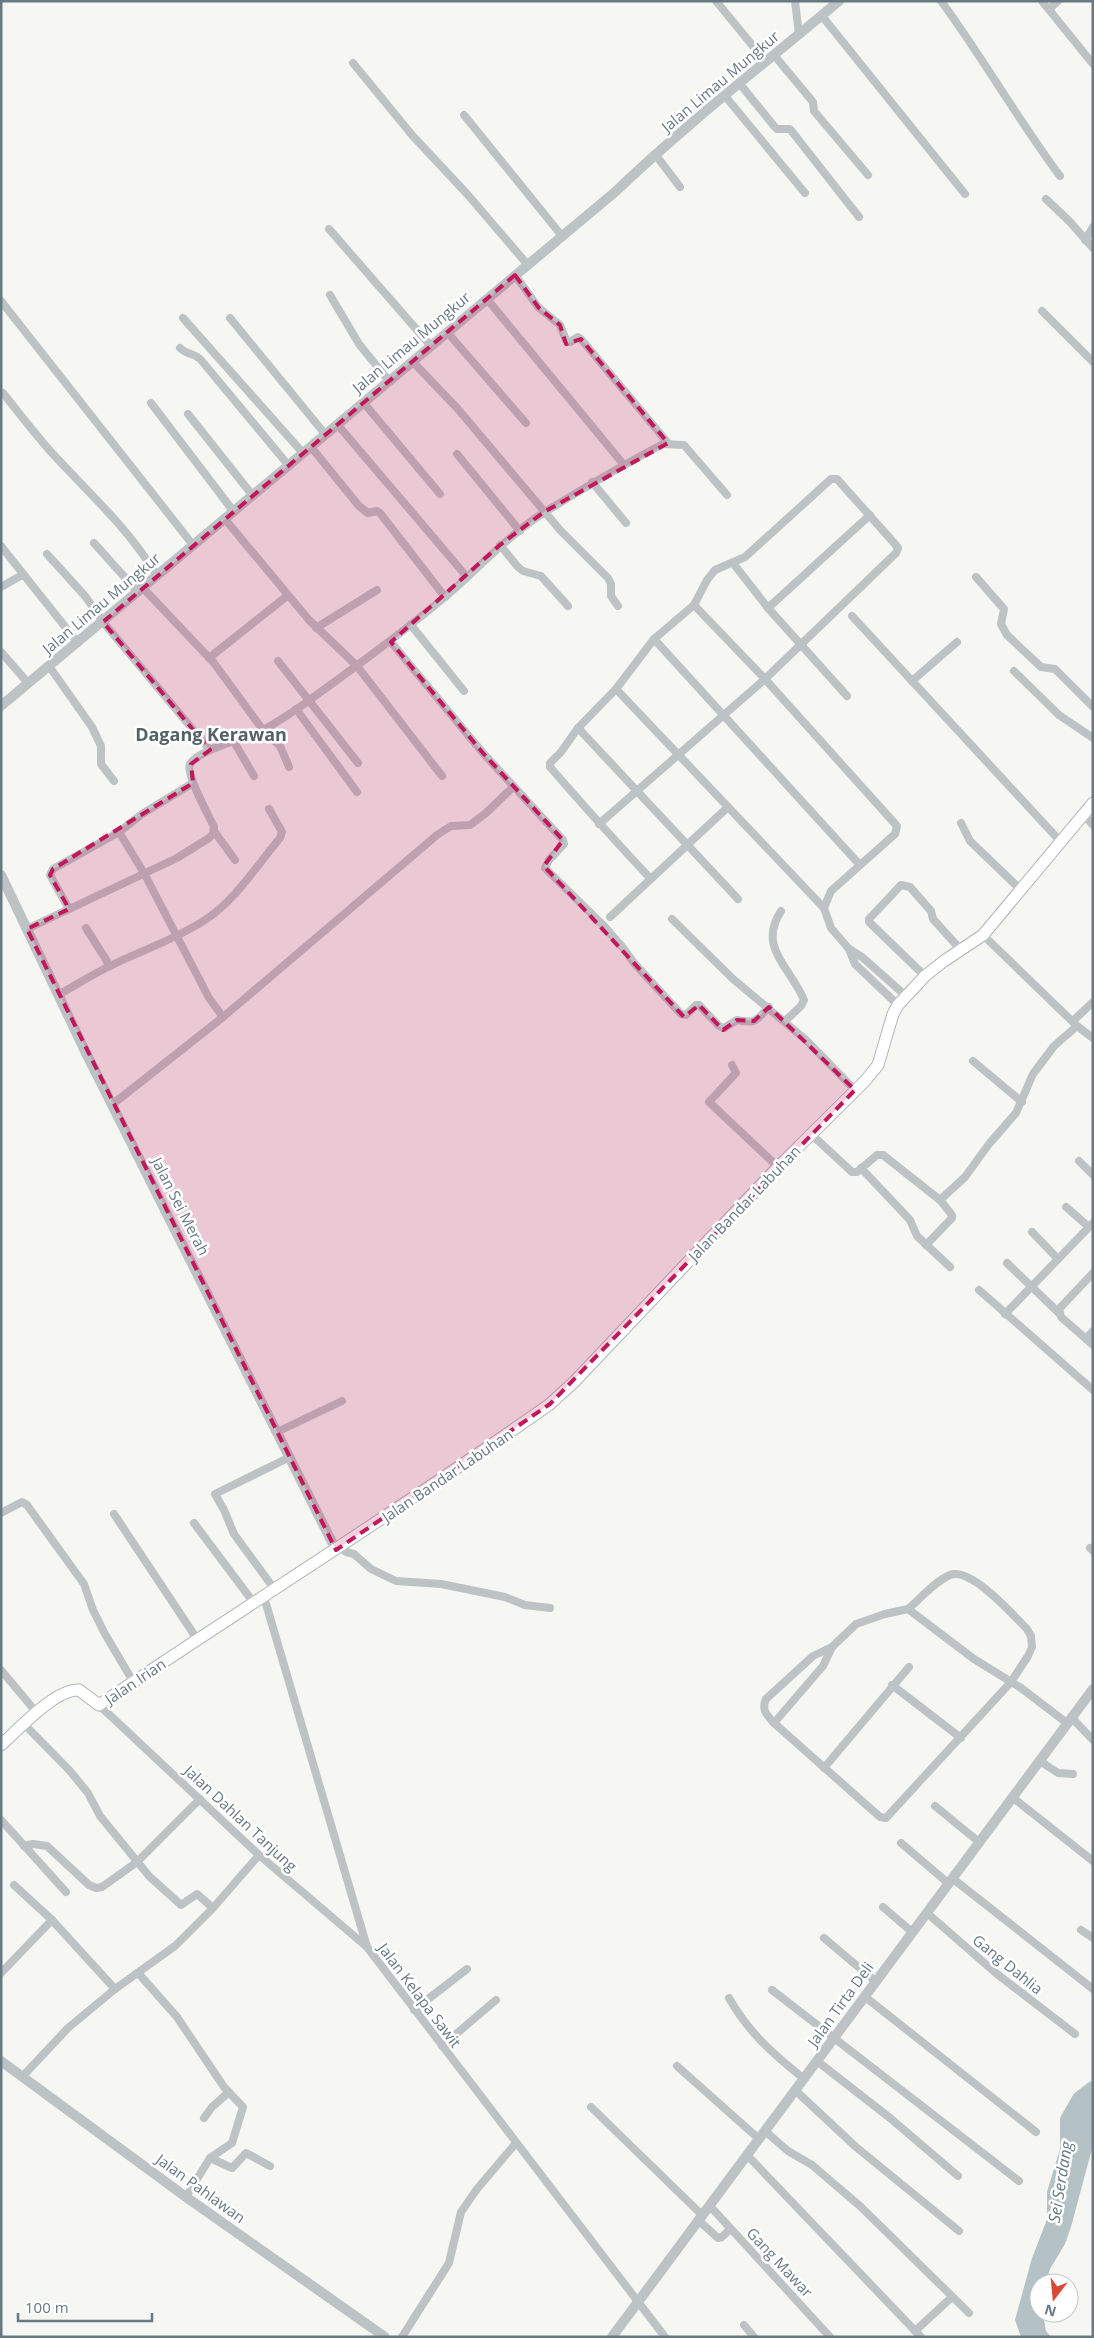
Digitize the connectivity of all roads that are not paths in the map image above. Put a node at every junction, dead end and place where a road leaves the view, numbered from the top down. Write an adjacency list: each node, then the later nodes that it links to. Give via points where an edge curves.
1 (716, 1): 10 (street)
2 (795, 1): 9 (street)
3 (839, 1): 8 (street, Jalan Limau Mungkur)
4 (941, 1): 18 (street)
5 (1042, 1): 7 (street)
6 (1058, 1): 7 (street)
7 (1048, 9): 12 (street)
8 (822, 16): 9 (street, Jalan Limau Mungkur); 21 (street)
9 (798, 35): 10 (street, Jalan Limau Mungkur)
10 (770, 58): 13 (street, Jalan Limau Mungkur); 17 (street, via 812,102 814,111)
11 (352, 63): 29 (street)
12 (1093, 64)
13 (740, 84): 14 (street, Jalan Limau Mungkur); 23 (street, via 777,129 790,129)
14 (725, 96): 16 (street, Jalan Limau Mungkur); 20 (street)
15 (464, 115): 26 (street)
16 (655, 154): 19 (street); 26 (street, Jalan Limau Mungkur)
17 (868, 175)
18 (1060, 176)
19 (680, 187)
20 (805, 193)
21 (965, 194)
22 (1046, 199): 27 (street)
23 (859, 217)
24 (1093, 227): 27 (street)
25 (329, 229): 38 (street)
26 (562, 236): 29 (street, Jalan Limau Mungkur)
27 (1085, 240): 28 (street)
28 (1093, 248)
29 (527, 264): 30 (street, Jalan Limau Mungkur)
30 (515, 275): 32 (street, Jalan Limau Mungkur); 50 (street, via 538,307 560,325 566,340 581,339)
31 (330, 295): 42 (street, via 359,344)
32 (487, 299): 37 (street, Jalan Limau Mungkur); 53 (street)
33 (1, 301): 66 (street)
34 (1042, 311): 41 (street)
35 (183, 318): 51 (street)
36 (230, 318): 49 (street)
37 (448, 332): 38 (street, Jalan Limau Mungkur); 47 (street)
38 (431, 346): 40 (street, Jalan Limau Mungkur)
39 (180, 348): 54 (street, via 201,360)
40 (413, 362): 42 (street, Jalan Limau Mungkur); 60 (street, via 457,408)
41 (1093, 362)
42 (389, 381): 44 (street, Jalan Limau Mungkur)
43 (3, 393): 72 (street, via 51,452 121,528)
44 (363, 402): 48 (street, Jalan Limau Mungkur); 56 (street)
45 (151, 403): 59 (street)
46 (188, 414): 58 (street)
47 (526, 423)
48 (337, 424): 49 (street, Jalan Limau Mungkur); 73 (street)
49 (325, 434): 51 (street, Jalan Limau Mungkur)
50 (668, 443): 53 (street); 57 (street, via 684,445)
51 (307, 450): 54 (street, Jalan Limau Mungkur); 79 (street, via 368,513 380,513)
52 (457, 454): 64 (street)
53 (624, 464): 55 (street)
54 (289, 466): 58 (street, Jalan Limau Mungkur)
55 (592, 482): 60 (street); 63 (street)
56 (440, 494)
57 (727, 495)
58 (253, 496): 59 (street, Jalan Limau Mungkur)
59 (234, 512): 62 (street, Jalan Limau Mungkur)
60 (544, 512): 64 (street); 82 (street, via 608,578 611,596)
61 (870, 515): 70 (street, via 834,478); 83 (street); 92 (street, via 897,546 896,553)
62 (224, 518): 66 (street, Jalan Limau Mungkur); 78 (street)
63 (626, 523)
64 (520, 531): 67 (street)
65 (94, 544): 76 (street)
66 (193, 545): 72 (street, Jalan Limau Mungkur)
67 (500, 545): 73 (street); 81 (street, via 518,567 541,576)
68 (1, 546): 71 (street)
69 (47, 554): 85 (street)
70 (733, 563): 80 (street, via 715,570); 83 (street)
71 (22, 575): 75 (street); 91 (street)
72 (157, 576): 76 (street, Jalan Limau Mungkur)
73 (467, 577): 79 (street)
74 (976, 577): 107 (street, via 1004,609 1001,624 1007,635 1041,667 1055,669)
75 (1, 587)
76 (140, 590): 85 (street, Jalan Limau Mungkur); 94 (street)
77 (377, 590): 87 (street)
78 (287, 596): 87 (street); 94 (street)
79 (445, 597): 86 (street)
80 (694, 605): 88 (street); 99 (street)
81 (568, 606)
82 (618, 606)
83 (768, 608): 92 (street)
84 (852, 616): 100 (street)
85 (104, 622): 91 (street, Jalan Limau Mungkur); 114 (street)
86 (411, 625): 89 (street); 103 (street)
87 (316, 628): 97 (street)
88 (654, 639): 102 (street); 109 (street)
89 (391, 642): 97 (street); 122 (street)
90 (957, 642): 100 (street)
91 (78, 643): 96 (street, Jalan Limau Mungkur)
92 (800, 645): 99 (street); 104 (street)
93 (1, 652): 101 (street)
94 (210, 658): 111 (street)
95 (278, 661): 105 (street)
96 (49, 666): 101 (street, Jalan Limau Mungkur); 120 (street, via 92,727 101,746 101,764)
97 (357, 666): 105 (street); 119 (street)
98 (1014, 671): 112 (street, via 1059,715)
99 (765, 679): 109 (street); 137 (street, via 897,826 895,834)
100 (912, 681): 134 (street)
101 (28, 683): 106 (street, Jalan Limau Mungkur)
102 (616, 689): 110 (street); 115 (street)
103 (464, 691)
104 (848, 696)
105 (308, 700): 108 (street); 116 (street)
106 (1, 706)
107 (1093, 707)
108 (296, 709): 111 (street); 124 (street)
109 (723, 717): 115 (street); 137 (street)
110 (578, 728): 123 (street); 130 (street, via 550,767)
111 (263, 730): 113 (street); 117 (street, via 280,746)
112 (1093, 738)
113 (234, 742): 114 (street); 118 (street)
114 (210, 750): 121 (street, via 191,764 189,770)
115 (678, 754): 123 (street); 126 (street)
116 (358, 763)
117 (289, 766)
118 (254, 776)
119 (442, 776)
120 (114, 780)
121 (193, 783): 132 (street); 133 (street)
122 (512, 787): 158 (street, via 544,816 563,840 564,844 545,868 619,943 634,964 681,1014 699,1005 724,1028 737,1020 754,1021); 159 (street, via 470,825 451,826 437,835)
123 (636, 790): 130 (street); 135 (street)
124 (357, 792)
125 (1093, 803): 128 (main road, Jalan Bandar Labuhan)
126 (728, 807): 135 (street); 143 (street)
127 (269, 809): 151 (street, via 282,832 280,838 241,887 216,911)
128 (1084, 815): 131 (street); 134 (main road, Jalan Bandar Labuhan)
129 (961, 823): 141 (street, via 970,841)
130 (599, 824): 140 (street)
131 (1093, 825)
132 (214, 831): 136 (street); 138 (street, via 209,838 177,858)
133 (119, 832): 138 (street); 144 (street, via 50,872)
134 (1060, 841): 141 (main road, Jalan Bandar Labuhan)
135 (688, 844): 140 (street); 142 (street)
136 (236, 860)
137 (859, 864): 143 (street, via 827,894)
138 (144, 873): 144 (street); 151 (street)
139 (1, 875): 149 (street, Jalan Sei Merah)
140 (650, 878): 146 (street)
141 (1020, 889): 150 (main road, Jalan Bandar Labuhan)
142 (738, 899)
143 (824, 908): 156 (street, via 831,928)
144 (69, 909): 149 (street)
145 (781, 911): 160 (street, via 773,925 772,944 804,1000)
146 (610, 917)
147 (672, 919): 158 (street, via 733,979)
148 (86, 928): 153 (street)
149 (27, 929): 155 (street, Jalan Sei Merah)
150 (984, 935): 152 (main road, Jalan Bandar Labuhan); 161 (street)
151 (175, 936): 153 (street); 159 (street)
152 (961, 950): 154 (main road, Jalan Bandar Labuhan); 154 (street, via 910,887 901,886 869,922)
153 (110, 966): 155 (street)
154 (925, 976): 156 (main road, Jalan Bandar Labuhan)
155 (58, 995): 167 (street, Jalan Sei Merah)
156 (902, 1000): 165 (main road, Jalan Bandar Labuhan, via 893,1014 878,1065)
157 (1093, 1002): 161 (street)
158 (769, 1007): 160 (street)
159 (223, 1017): 167 (street)
160 (785, 1021): 165 (street)
161 (1075, 1024): 162 (street); 166 (street, via 1034,1074)
162 (1093, 1038)
163 (973, 1061): 166 (street)
164 (732, 1065): 170 (street, via 736,1073 709,1102)
165 (855, 1090): 168 (main road, Jalan Bandar Labuhan)
166 (1022, 1102): 173 (street, via 964,1177)
167 (112, 1104): 191 (street, Jalan Sei Merah)
168 (811, 1134): 170 (main road, Jalan Bandar Labuhan); 171 (street, via 849,1170 857,1172)
169 (1079, 1160): 172 (street)
170 (778, 1168): 196 (main road, Jalan Bandar Labuhan, via 550,1404)
171 (861, 1168): 173 (street, via 876,1155 883,1155); 177 (street, via 910,1220)
172 (1093, 1175)
173 (940, 1200): 177 (street, via 952,1218)
174 (1066, 1206): 175 (street)
175 (1091, 1225): 178 (street)
176 (1032, 1232): 178 (street)
177 (926, 1245): 180 (street)
178 (1058, 1259): 182 (street)
179 (1007, 1263): 182 (street)
180 (950, 1267)
181 (1093, 1273): 184 (street, via 1059,1309)
182 (1032, 1286): 184 (street); 185 (street)
183 (978, 1290): 185 (street)
184 (1059, 1313): 187 (street)
185 (1005, 1314): 189 (street)
186 (1093, 1331): 187 (street)
187 (1086, 1339): 188 (street)
188 (1093, 1345)
189 (1093, 1390)
190 (342, 1401): 191 (street)
191 (277, 1432): 192 (street, Jalan Sei Merah)
192 (290, 1457): 196 (street, Jalan Sei Merah); 197 (street, Jalan Kelapa Sawit, via 215,1494)
193 (1, 1513): 206 (street, via 22,1502 27,1504 84,1584 92,1610)
194 (114, 1514): 201 (street)
195 (194, 1523): 198 (street)
196 (338, 1548): 197 (main road, Jalan Bandar Labuhan); 199 (street, via 356,1555 371,1569 396,1581 441,1584)
197 (269, 1593): 198 (main road, Jalan Irian); 241 (street, Jalan Kelapa Sawit)
198 (254, 1603): 201 (main road, Jalan Irian)
199 (550, 1608)
200 (908, 1609): 202 (street, via 856,1624); 205 (street, via 974,1659); 205 (street, via 939,1581 958,1574 972,1579 1027,1628 1031,1636 1032,1647)
201 (198, 1639): 206 (main road, Jalan Irian)
202 (832, 1647): 212 (street, via 823,1666); 212 (street, via 813,1656 766,1699 764,1708)
203 (909, 1668): 207 (street)
204 (1, 1670): 210 (street)
205 (1011, 1682): 211 (street); 214 (street)
206 (134, 1683): 209 (main road, Jalan Irian)
207 (892, 1685): 214 (street); 218 (street)
208 (1093, 1689): 211 (street, Jalan Tirta Deli)
209 (100, 1705): 210 (main road, Jalan Irian, via 84,1692 73,1690); 221 (street, Jalan Dahlan Tanjung)
210 (37, 1712): 213 (main road, Jalan Irian)
211 (1069, 1720): 215 (street); 217 (street, Jalan Tirta Deli)
212 (774, 1723): 218 (street)
213 (24, 1724): 216 (main road, Jalan Irian); 229 (street, via 76,1778 100,1816)
214 (960, 1738): 218 (street, via 886,1818 880,1817)
215 (1093, 1740)
216 (1, 1745)
217 (1040, 1761): 219 (street, via 1058,1773); 220 (street, Jalan Tirta Deli)
218 (824, 1768)
219 (1073, 1774)
220 (1012, 1797): 224 (street, Jalan Tirta Deli); 228 (street)
221 (200, 1799): 227 (street, Jalan Dahlan Tanjung); 229 (street)
222 (935, 1806): 224 (street)
223 (1, 1820): 226 (street)
224 (979, 1842): 230 (street, Jalan Tirta Deli)
225 (900, 1843): 230 (street)
226 (24, 1846): 229 (street, via 47,1846 89,1886 96,1888 109,1883); 232 (street)
227 (259, 1856): 234 (street); 241 (street, Jalan Dahlan Tanjung)
228 (1093, 1860)
229 (137, 1862): 234 (street, via 181,1905 197,1894)
230 (950, 1881): 235 (street, Jalan Tirta Deli); 247 (street)
231 (14, 1885): 236 (street)
232 (66, 1892)
233 (883, 1907): 238 (street)
234 (213, 1908): 244 (street, via 175,1946)
235 (926, 1913): 238 (street, Jalan Tirta Deli); 253 (street, Gang Dahlia)
236 (52, 1920): 243 (street); 246 (street)
237 (1081, 1930): 240 (street)
238 (912, 1932): 245 (street, Jalan Tirta Deli)
239 (824, 1938): 245 (street)
240 (1093, 1938)
241 (367, 1947): 252 (street, Jalan Kelapa Sawit)
242 (467, 1969): 252 (street)
243 (1, 1973)
244 (139, 1974): 246 (street); 262 (street, via 178,2017)
245 (876, 1981): 249 (street, Jalan Tirta Deli)
246 (114, 1989): 259 (street, via 58,2037)
247 (1093, 1989)
248 (772, 1990): 254 (street)
249 (864, 1996): 254 (street, Jalan Tirta Deli); 265 (street)
250 (729, 1998): 260 (street, via 743,2022 760,2041)
251 (496, 2000): 255 (street)
252 (414, 2010): 255 (street, Jalan Kelapa Sawit)
253 (1074, 2034)
254 (834, 2037): 257 (street, Jalan Tirta Deli); 272 (street)
255 (442, 2046): 267 (street, Jalan Kelapa Sawit)
256 (1, 2061): 259 (street, Jalan Pahlawan)
257 (817, 2061): 260 (street, Jalan Tirta Deli); 271 (street)
258 (677, 2066): 266 (street)
259 (22, 2076): 273 (street, Jalan Pahlawan)
260 (803, 2078): 261 (street, Jalan Tirta Deli)
261 (795, 2090): 266 (street, Jalan Tirta Deli); 277 (street, via 856,2147)
262 (229, 2092): 264 (street); 269 (street, via 243,2108 232,2143)
263 (591, 2107): 275 (street)
264 (204, 2118)
265 (1036, 2132)
266 (762, 2135): 268 (street, Jalan Tirta Deli); 278 (street, via 812,2165 860,2206)
267 (516, 2143): 279 (street, Jalan Kelapa Sawit); 284 (street, via 461,2212 449,2263)
268 (747, 2155): 274 (street, Jalan Tirta Deli); 282 (street)
269 (210, 2158): 270 (street, via 232,2168 246,2153); 273 (street)
270 (270, 2166)
271 (958, 2176)
272 (1019, 2180)
273 (186, 2197): 283 (street, Jalan Pahlawan)
274 (710, 2206): 275 (street, Jalan Tirta Deli); 276 (street, Gang Mawar)
275 (700, 2217): 276 (street, via 718,2238); 279 (street, Jalan Tirta Deli)
276 (730, 2229): 288 (street, Gang Mawar)
277 (960, 2231)
278 (952, 2297): 280 (street); 282 (street)
279 (638, 2301): 285 (street, Jalan Tirta Deli); 286 (street, Jalan Kelapa Sawit)
280 (969, 2313)
281 (744, 2325): 287 (street)
282 (918, 2334)
283 (385, 2337)
284 (402, 2337)
285 (612, 2337)
286 (665, 2337)
287 (754, 2337)
288 (830, 2337)

